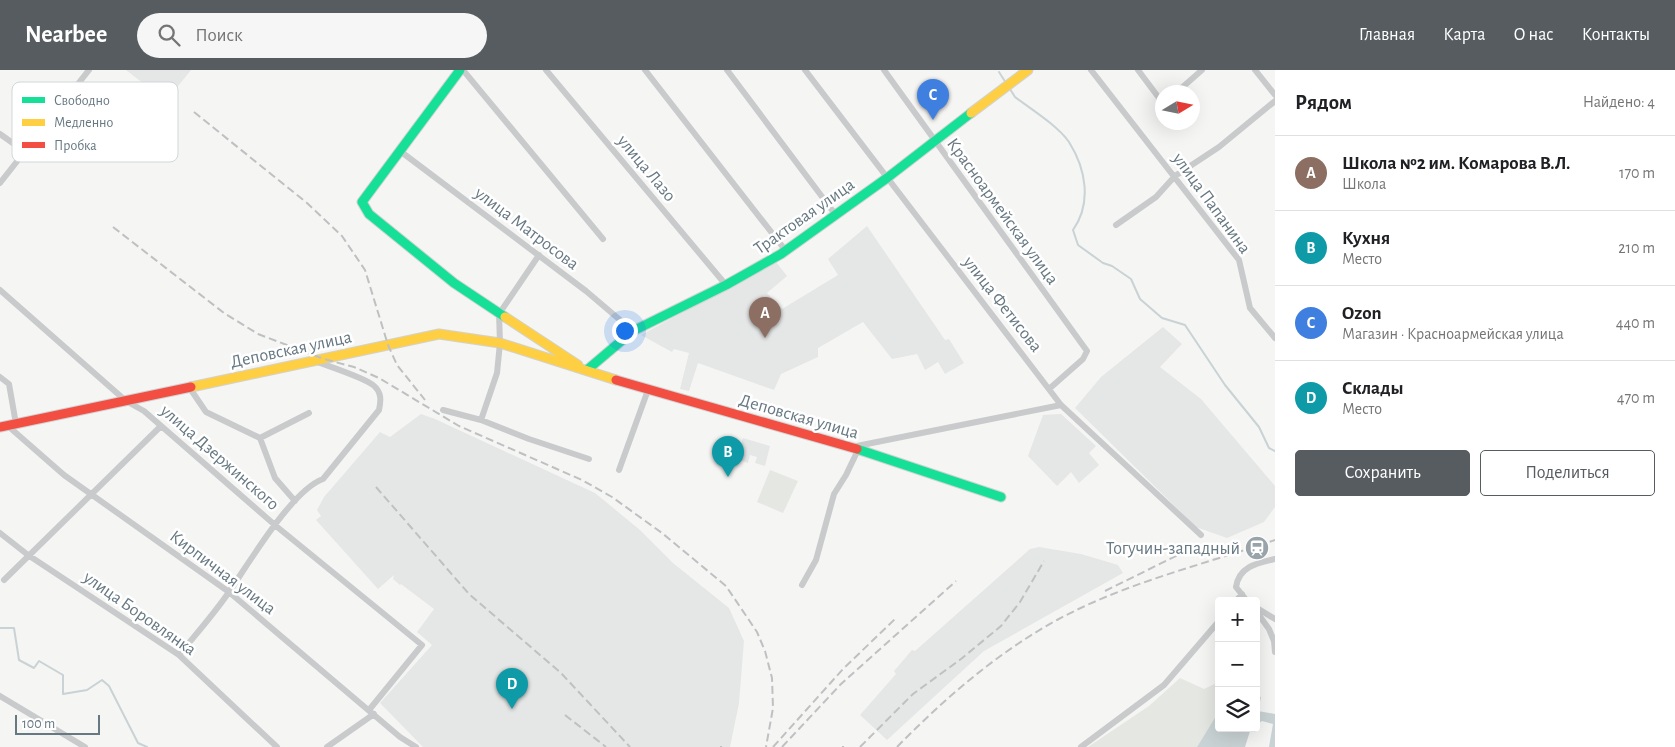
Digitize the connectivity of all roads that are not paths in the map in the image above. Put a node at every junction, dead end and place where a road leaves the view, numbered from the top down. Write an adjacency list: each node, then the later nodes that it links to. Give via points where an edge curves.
1 (89, 70): 13 (street)
2 (462, 70): 21 (street); 28 (street)
3 (546, 70): 31 (street, улица Лазо)
4 (645, 70): 29 (street)
5 (727, 70): 26 (street)
6 (805, 70): 24 (street, улица Фетисова)
7 (884, 70): 20 (street, Красноармейская улица)
8 (1028, 70): 20 (street, Трактовая улица)
9 (1091, 70): 23 (street, улица Папанина)
10 (1138, 70): 15 (street)
11 (1202, 70): 14 (street)
12 (1255, 70): 16 (street)
13 (79, 82)
14 (1185, 85)
15 (1155, 93)
16 (1275, 95)
17 (1275, 101): 23 (street, via 1219,147)
18 (0, 134): 19 (street)
19 (12, 142)
20 (935, 142): 24 (street, Трактовая улица); 41 (street, Красноармейская улица, via 1087,351 1083,359)
21 (400, 152): 30 (street, улица Матросова); 33 (street, Деповская улица, via 362,202 369,214 454,284)
22 (16, 162): 25 (street)
23 (1175, 176): 27 (street, via 1156,196); 35 (street, улица Папанина, via 1239,260 1250,308)
24 (886, 178): 26 (street, Трактовая улица); 41 (street, улица Фетисова)
25 (0, 183)
26 (835, 214): 29 (street, Трактовая улица)
27 (1116, 225)
28 (603, 238)
29 (786, 250): 31 (street, Трактовая улица)
30 (539, 255): 33 (street); 34 (street, улица Матросова)
31 (726, 285): 34 (street, Трактовая улица)
32 (0, 290): 43 (street, улица Дзержинского)
33 (499, 314): 36 (street); 38 (street, Деповская улица)
34 (633, 331): 38 (street, Трактовая улица)
35 (1275, 338)
36 (500, 343): 37 (street, Деповская улица, via 439,334); 38 (street, Деповская улица); 47 (street, via 497,374)
37 (315, 361): 40 (street, Деповская улица); 56 (street, via 373,385 381,402 323,479 312,483)
38 (587, 370): 42 (street, Деповская улица)
39 (0, 377): 48 (street, via 9,384)
40 (190, 388): 43 (street, Деповская улица); 50 (street, via 206,412)
41 (1049, 389): 44 (street, улица Фетисова)
42 (648, 390): 51 (street, Деповская улица); 53 (street)
43 (126, 401): 48 (street, Деповская улица); 49 (street, улица Дзержинского)
44 (1061, 405): 51 (street); 59 (street, улица Фетисова)
45 (443, 410): 47 (street)
46 (309, 413): 50 (street)
47 (481, 420): 52 (street)
48 (8, 426): 54 (street, Кирпичная улица)
49 (161, 426): 54 (street); 57 (street, улица Дзержинского)
50 (260, 438): 56 (street, via 275,478)
51 (854, 449): 55 (street, Деповская улица); 63 (street, via 846,475 834,494 816,560)
52 (589, 459)
53 (619, 470)
54 (91, 494): 60 (street); 64 (street, Кирпичная улица)
55 (1001, 497)
56 (295, 501): 57 (street)
57 (276, 526): 64 (street, via 253,553); 75 (street, улица Дзержинского, via 422,645)
58 (0, 533): 60 (street, улица Боровлянка)
59 (1201, 535)
60 (28, 555): 62 (street); 73 (street, улица Боровлянка)
61 (1275, 559): 65 (street, via 1247,567 1236,587)
62 (4, 580)
63 (802, 586)
64 (229, 592): 73 (street); 75 (street, Кирпичная улица)
65 (1242, 594): 66 (street); 67 (street)
66 (1239, 597)
67 (1244, 597)
68 (1260, 611): 70 (street)
69 (1260, 615): 72 (street, via 1270,629)
70 (1275, 619)
71 (1215, 626): 80 (street, via 1164,685)
72 (1275, 652)
73 (179, 655): 77 (street, улица Боровлянка)
74 (0, 696): 76 (street)
75 (372, 712): 78 (street); 79 (street, Кирпичная улица)
76 (85, 747)
77 (277, 747)
78 (327, 747)
79 (416, 747)
80 (1081, 747)

